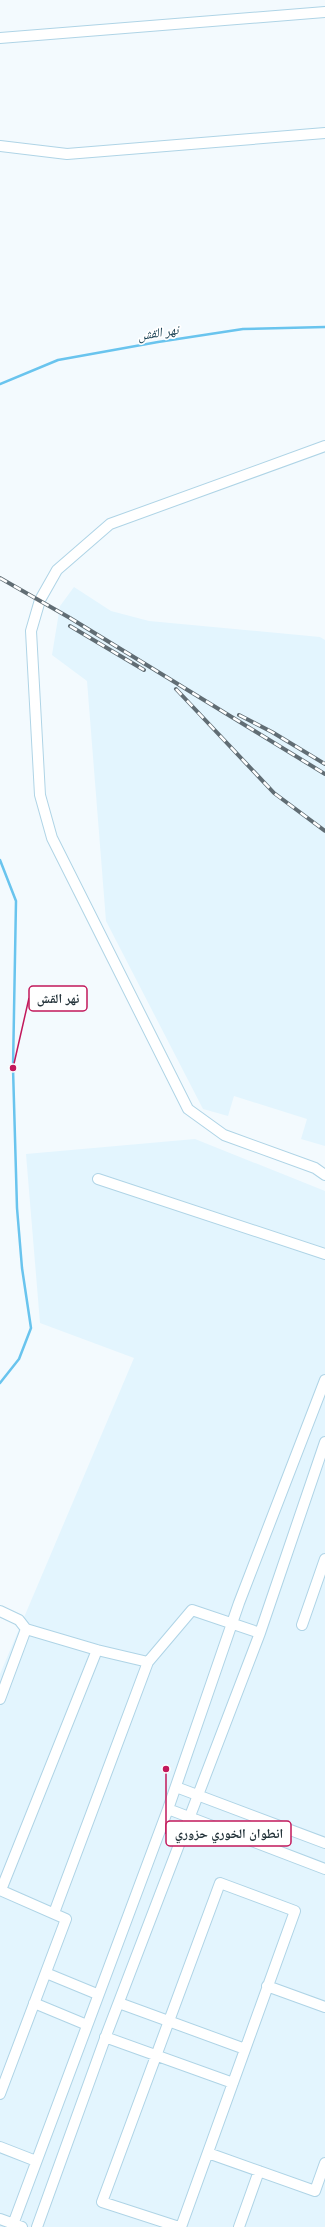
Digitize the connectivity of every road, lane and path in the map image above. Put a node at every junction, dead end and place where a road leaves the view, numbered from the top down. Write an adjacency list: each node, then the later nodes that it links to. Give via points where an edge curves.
1 (325, 12): 2 (street)
2 (0, 38)
3 (325, 133): 4 (street, via 67,154)
4 (0, 146)
5 (325, 446): 6 (street, via 110,524 57,570 40,600 31,631 40,795 52,838 188,1109 224,1135)
6 (325, 1174)
7 (98, 1179): 8 (street)
8 (325, 1254)
9 (325, 1380): 14 (street)
10 (325, 1442): 11 (street)
11 (322, 1461): 17 (street)
12 (325, 1559): 15 (street)
13 (0, 1611): 16 (street, via 19,1620)
14 (232, 1624): 17 (street); 19 (street, via 192,1610); 21 (street)
15 (302, 1625)
16 (26, 1629): 18 (street); 20 (street)
17 (260, 1633): 22 (street)
18 (97, 1650): 19 (street); 27 (street)
19 (148, 1662): 28 (street)
20 (0, 1699)
21 (176, 1787): 22 (street); 23 (street)
22 (197, 1794): 24 (street); 25 (street)
23 (168, 1809): 24 (street); 31 (street)
24 (189, 1817): 26 (street); 33 (street)
25 (325, 1843)
26 (325, 1868)
27 (0, 1890): 28 (street)
28 (54, 1913): 29 (street, via 66,1918)
29 (46, 1973): 31 (street); 32 (street)
30 (268, 1986): 34 (street); 35 (street, via 295,1911 220,1883); 38 (street)
31 (97, 1994): 36 (street)
32 (34, 2003): 36 (street); 41 (street)
33 (118, 2003): 35 (street); 37 (street)
34 (324, 2003)
35 (169, 2020): 38 (street); 39 (street)
36 (87, 2025): 44 (street)
37 (105, 2037): 39 (street); 49 (street)
38 (245, 2049): 40 (street)
39 (156, 2055): 40 (street); 50 (street, via 102,2202)
40 (233, 2083): 43 (street)
41 (0, 2094)
42 (0, 2147): 44 (street)
43 (208, 2153): 46 (street); 50 (street)
44 (36, 2161): 48 (street)
45 (325, 2163): 46 (street, via 315,2191)
46 (260, 2171): 51 (street)
47 (0, 2219): 48 (street)
48 (16, 2226)
49 (37, 2227)
50 (180, 2227)
51 (239, 2227)

